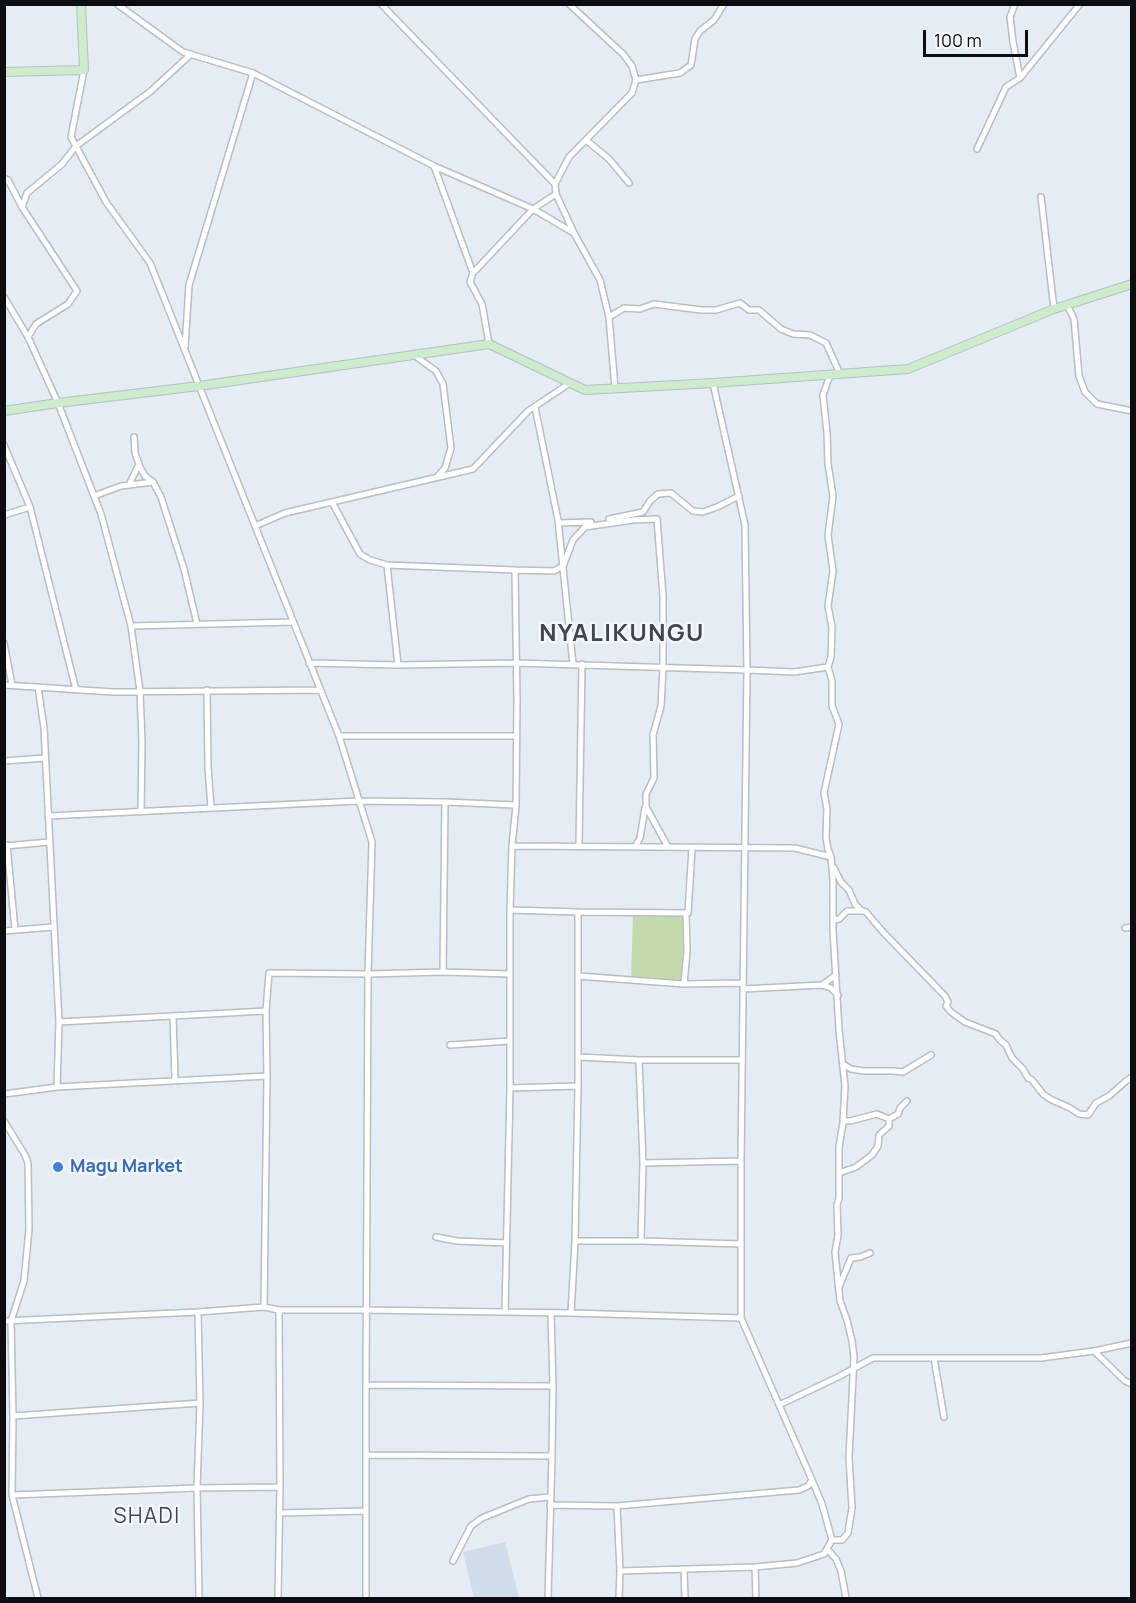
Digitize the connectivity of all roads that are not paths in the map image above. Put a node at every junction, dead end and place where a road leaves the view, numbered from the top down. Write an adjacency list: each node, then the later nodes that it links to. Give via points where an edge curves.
1 (81, 4): 9 (street)
2 (117, 4): 8 (street)
3 (381, 4): 20 (street)
4 (569, 4): 13 (street, via 623,54)
5 (724, 4): 13 (street, via 714,20 700,31 692,65 680,74)
6 (1015, 4): 12 (street, via 1010,16)
7 (1080, 4): 12 (street)
8 (191, 54): 11 (street); 15 (street, via 151,91)
9 (84, 70): 10 (street); 15 (street, via 71,137)
10 (4, 72)
11 (253, 73): 17 (street); 34 (street, via 189,285)
12 (1020, 78): 16 (street, via 1006,87)
13 (636, 80): 14 (street, via 632,93)
14 (586, 140): 19 (street); 20 (street, via 569,157)
15 (76, 146): 23 (street, via 62,164 27,193); 34 (street, via 106,202 150,263)
16 (977, 149)
17 (434, 166): 24 (street); 26 (street)
18 (4, 178): 23 (street)
19 (629, 183)
20 (555, 184): 21 (street)
21 (556, 194): 24 (street); 25 (street)
22 (1041, 196): 30 (street)
23 (22, 207): 32 (street, via 77,291 68,304 36,324)
24 (533, 209): 25 (street); 26 (street)
25 (574, 233): 31 (street, via 600,280)
26 (473, 273): 33 (street, via 470,282 482,304)
27 (1131, 284): 29 (street)
28 (4, 297): 32 (street)
29 (1068, 305): 30 (street); 45 (street, via 1074,319 1079,376 1085,392 1096,404)
30 (1054, 309): 36 (street, via 909,369)
31 (609, 317): 36 (street, via 624,308 640,309 654,304 716,310 740,303 749,310 759,310 781,330 810,335 826,343); 41 (street)
32 (28, 337): 42 (street)
33 (489, 344): 35 (street); 38 (street)
34 (185, 351): 40 (street)
35 (414, 355): 40 (street); 49 (street, via 436,371 443,384 451,448 445,468)
36 (840, 374): 37 (street)
37 (830, 375): 39 (street); 72 (street, via 823,395 833,496 828,535 833,571 828,606 832,627)
38 (570, 383): 41 (street, via 585,390); 43 (street)
39 (713, 383): 41 (street); 53 (street)
40 (199, 386): 42 (street); 58 (street)
41 (615, 388)
42 (58, 403): 44 (street); 52 (street)
43 (535, 407): 49 (street, via 473,469); 57 (street)
44 (4, 411)
45 (1131, 411)
46 (134, 437): 48 (street)
47 (4, 445): 55 (street)
48 (139, 464): 50 (street, via 144,476); 51 (street)
49 (435, 478): 54 (street)
50 (153, 482): 51 (street); 63 (street, via 184,569)
51 (129, 485): 52 (street)
52 (94, 496): 64 (street)
53 (739, 496): 57 (street, via 703,512 693,510 671,493 658,494 643,512); 73 (street, via 745,525)
54 (332, 502): 58 (street, via 285,513); 59 (street, via 360,554)
55 (30, 507): 56 (street); 77 (street)
56 (4, 515)
57 (559, 523): 60 (street)
58 (255, 526): 62 (street)
59 (387, 565): 61 (street); 70 (street)
60 (563, 566): 61 (street, via 554,571); 68 (street); 71 (street, via 573,540 585,527 657,519 664,608)
61 (515, 570): 67 (street)
62 (293, 622): 63 (street); 66 (street)
63 (197, 624): 64 (street)
64 (131, 626): 80 (street)
65 (4, 643): 75 (street)
66 (309, 663): 70 (street); 79 (street)
67 (516, 663): 68 (street); 70 (street); 82 (street)
68 (573, 664): 69 (street)
69 (582, 664): 71 (street); 93 (street)
70 (398, 665)
71 (663, 668): 73 (street); 89 (street, via 661,706 653,735 654,778 646,794)
72 (828, 668): 73 (street, via 794,672); 100 (street, via 831,706 839,724 824,794)
73 (747, 670): 99 (street)
74 (4, 685): 75 (street)
75 (12, 685): 76 (street)
76 (38, 687): 77 (street); 83 (street)
77 (76, 690): 80 (street)
78 (207, 690): 79 (street); 80 (street); 88 (street)
79 (320, 690): 81 (street)
80 (140, 691): 90 (street)
81 (339, 736): 82 (street); 85 (street)
82 (516, 736): 87 (street)
83 (45, 758): 84 (street); 91 (street)
84 (4, 761)
85 (358, 801): 86 (street); 88 (street); 111 (street, via 372,842)
86 (445, 802): 87 (street); 110 (street)
87 (516, 805): 95 (street)
88 (211, 807): 90 (street)
89 (646, 807): 96 (street); 97 (street)
90 (141, 812): 91 (street)
91 (48, 816): 92 (street)
92 (49, 842): 94 (street); 107 (street)
93 (579, 845): 95 (street); 96 (street)
94 (6, 846): 108 (street)
95 (512, 846): 102 (street)
96 (635, 847): 97 (street)
97 (668, 848): 98 (street)
98 (692, 848): 99 (street); 105 (street)
99 (746, 848): 100 (street, via 795,848); 116 (street)
100 (831, 856): 101 (street)
101 (832, 864): 103 (street); 106 (street)
102 (510, 910): 104 (street); 112 (street)
103 (863, 911): 106 (street, via 847,911); 130 (street, via 945,996 951,1012 996,1034 1028,1078 1050,1099 1088,1115 1096,1103)
104 (578, 912): 105 (street); 114 (street)
105 (686, 913): 115 (street)
106 (833, 920): 113 (street)
107 (53, 927): 108 (street); 121 (street)
108 (15, 930): 109 (street)
109 (4, 931)
110 (443, 972): 111 (street); 112 (street)
111 (368, 974): 119 (street, via 269,973); 152 (street)
112 (510, 974): 122 (street)
113 (836, 975): 117 (street); 118 (street)
114 (578, 976): 115 (street); 125 (street)
115 (684, 984): 116 (street)
116 (743, 986): 117 (street); 127 (street)
117 (822, 986): 118 (street)
118 (838, 995): 128 (street)
119 (266, 1011): 120 (street); 129 (street)
120 (173, 1016): 121 (street); 131 (street)
121 (58, 1022): 133 (street)
122 (510, 1041): 123 (street); 134 (street)
123 (450, 1045)
124 (931, 1054): 128 (street, via 903,1072 864,1071)
125 (579, 1057): 126 (street); 132 (street)
126 (639, 1060): 127 (street); 141 (street)
127 (742, 1060): 140 (street)
128 (843, 1064): 139 (street)
129 (267, 1076): 131 (street); 150 (street)
130 (1131, 1077)
131 (175, 1080): 133 (street)
132 (578, 1086): 134 (street); 144 (street)
133 (57, 1087): 135 (street)
134 (510, 1088): 146 (street)
135 (4, 1094)
136 (907, 1101): 137 (street)
137 (889, 1119): 139 (street, via 877,1114); 142 (street, via 872,1155)
138 (4, 1121): 158 (street, via 28,1163 29,1229 24,1281)
139 (843, 1121): 142 (street)
140 (741, 1161): 141 (street); 147 (street)
141 (642, 1163): 145 (street)
142 (839, 1173): 149 (street, via 835,1252)
143 (436, 1237): 146 (street)
144 (574, 1241): 145 (street); 156 (street)
145 (641, 1241): 147 (street)
146 (507, 1243): 154 (street)
147 (741, 1244): 157 (street)
148 (870, 1253): 149 (street, via 851,1258)
149 (839, 1289): 162 (street, via 852,1341)
150 (264, 1307): 151 (street); 153 (street)
151 (279, 1310): 152 (street); 173 (street)
152 (366, 1310): 154 (street); 164 (street)
153 (198, 1312): 158 (street); 166 (street)
154 (505, 1312): 155 (street)
155 (551, 1313): 156 (street); 165 (street)
156 (571, 1313): 157 (street)
157 (741, 1318): 167 (street)
158 (8, 1321): 168 (street)
159 (1131, 1342): 160 (street)
160 (1094, 1351): 161 (street, via 1041,1359); 163 (street)
161 (934, 1358): 162 (street, via 873,1358); 169 (street)
162 (854, 1368): 167 (street); 181 (street, via 849,1457 852,1508 848,1533 842,1540)
163 (1131, 1384)
164 (366, 1385): 165 (street); 170 (street)
165 (553, 1386): 171 (street)
166 (200, 1403): 168 (street); 174 (street)
167 (779, 1405): 172 (street)
168 (13, 1416): 175 (street)
169 (944, 1417)
170 (367, 1455): 171 (street); 179 (street)
171 (552, 1456): 176 (street)
172 (812, 1480): 178 (street, via 799,1490); 181 (street)
173 (280, 1487): 174 (street); 180 (street)
174 (197, 1488): 175 (street); 188 (street)
175 (12, 1495): 187 (street)
176 (550, 1497): 177 (street); 183 (street, via 529,1499 482,1518 471,1526)
177 (550, 1505): 178 (street); 191 (street)
178 (617, 1506): 186 (street)
179 (366, 1511): 180 (street); 190 (street)
180 (279, 1513): 189 (street)
181 (831, 1540): 182 (street)
182 (826, 1549): 184 (street, via 824,1554 797,1563); 195 (street, via 837,1559)
183 (453, 1561)
184 (755, 1567): 185 (street); 194 (street)
185 (684, 1570): 186 (street); 193 (street)
186 (620, 1571): 192 (street)
187 (38, 1599)
188 (199, 1599)
189 (278, 1599)
190 (366, 1599)
191 (548, 1599)
192 (619, 1599)
193 (684, 1599)
194 (756, 1599)
195 (846, 1599)

